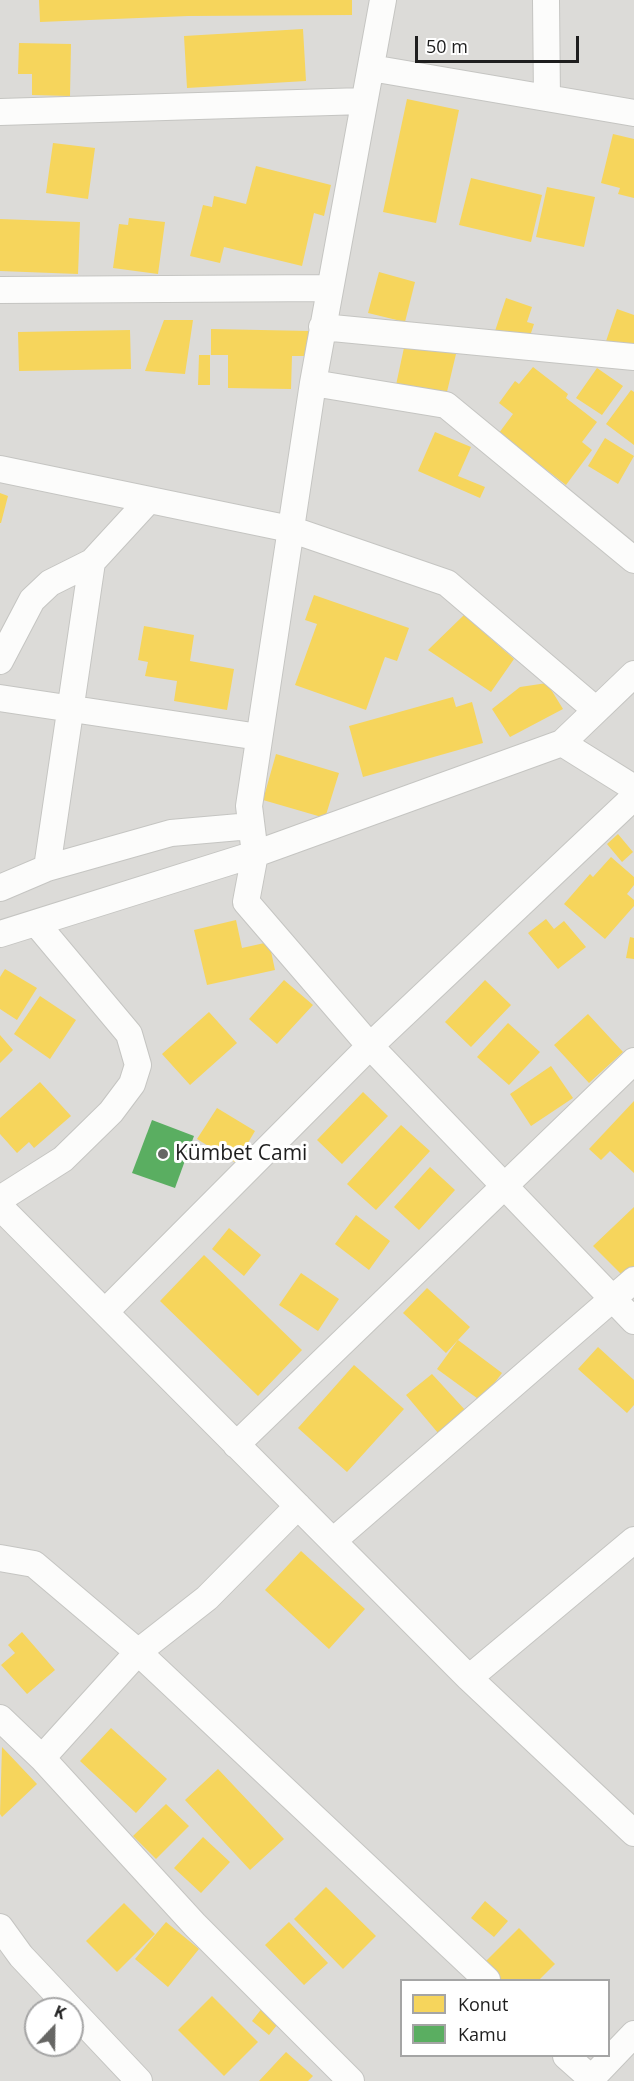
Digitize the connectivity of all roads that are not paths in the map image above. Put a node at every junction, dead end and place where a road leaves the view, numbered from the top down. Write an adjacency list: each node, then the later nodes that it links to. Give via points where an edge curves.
1 (383, 0): 3 (street)
2 (546, 0): 4 (street)
3 (370, 68): 4 (street); 5 (street)
4 (547, 98): 7 (street)
5 (364, 101): 6 (street); 8 (street)
6 (0, 112)
7 (634, 113)
8 (329, 288): 9 (street); 10 (street)
9 (0, 290)
10 (322, 327): 11 (street); 12 (street)
11 (634, 357)
12 (313, 383): 15 (street); 16 (street, via 446,405)
13 (0, 469): 14 (street)
14 (149, 500): 15 (street); 17 (street)
15 (291, 529): 22 (street, via 447,583); 23 (street)
16 (634, 560)
17 (92, 562): 18 (street, via 50,583 32,600); 21 (street)
18 (0, 661)
19 (634, 674): 22 (street)
20 (0, 698): 21 (street)
21 (70, 708): 23 (street); 29 (street)
22 (596, 710): 24 (street)
23 (259, 737): 27 (street, via 249,806)
24 (562, 743): 25 (street); 28 (street)
25 (634, 788)
26 (634, 797): 33 (street)
27 (251, 826): 28 (street); 29 (street, via 171,832)
28 (255, 854): 31 (street); 33 (street, via 246,902)
29 (48, 868): 30 (street)
30 (0, 888)
31 (36, 923): 32 (street); 36 (street, via 129,1034 138,1065 132,1084 103,1120 63,1159)
32 (0, 934)
33 (370, 1046): 35 (street); 40 (street)
34 (634, 1061): 35 (street)
35 (503, 1185): 39 (street); 42 (street)
36 (0, 1199)
37 (0, 1207): 40 (street)
38 (634, 1280): 39 (street)
39 (613, 1299): 41 (street); 45 (street)
40 (105, 1312): 42 (street)
41 (634, 1321)
42 (236, 1444): 43 (street)
43 (298, 1506): 45 (street); 47 (street, via 207,1598)
44 (634, 1540): 48 (street)
45 (333, 1541): 48 (street)
46 (0, 1558): 47 (street, via 34,1564)
47 (138, 1652): 50 (street); 53 (street)
48 (470, 1678): 51 (street)
49 (0, 1718): 50 (street)
50 (42, 1758): 60 (street, via 195,1925)
51 (634, 1833)
52 (0, 1928): 54 (street)
53 (486, 1979)
54 (60, 1997)
55 (84, 2023): 59 (street)
56 (634, 2034): 58 (street)
57 (569, 2057): 58 (street)
58 (591, 2080)
59 (139, 2081)
60 (351, 2081)

